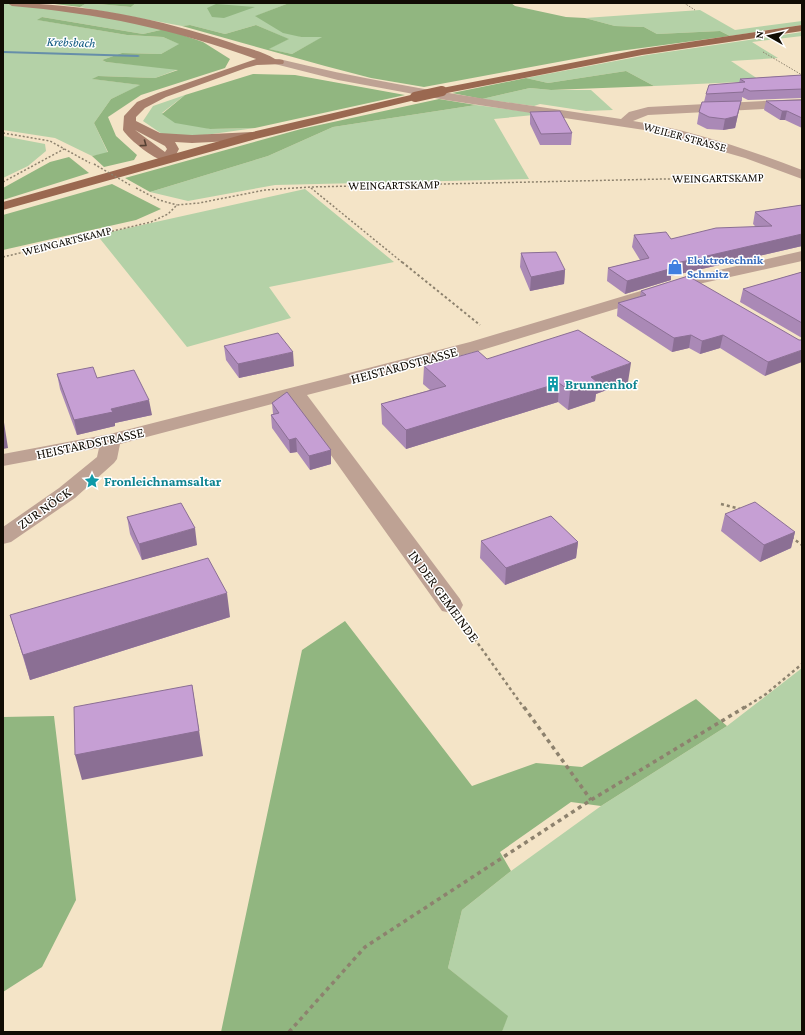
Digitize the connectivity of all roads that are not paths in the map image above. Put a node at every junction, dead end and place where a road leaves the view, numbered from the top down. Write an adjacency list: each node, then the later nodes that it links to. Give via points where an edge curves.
1 (12, 3): 3 (main road, via 83,11 137,21 178,30)
2 (802, 28): 10 (main road, bridge, via 642,52 416,97)
3 (235, 48): 4 (main road); 5 (main road, via 240,57)
4 (279, 62): 5 (main road, via 256,62); 6 (main road); 8 (street, WEILER STRASSE, via 338,77 417,92)
5 (236, 68): 6 (main road)
6 (200, 83): 9 (main road, via 147,101 132,113)
7 (802, 103): 8 (street, via 648,111 633,114)
8 (624, 122): 14 (street, WEILER STRASSE, via 706,141)
9 (130, 123): 11 (main road); 12 (main road, one-way to 12, via 129,130 132,135)
10 (252, 136): 11 (main road, via 198,139); 12 (main road)
11 (160, 137): 12 (main road, via 172,146 172,152)
12 (167, 159): 16 (main road)
13 (802, 165): 14 (street)
14 (786, 167): 15 (street, WEILER STRASSE)
15 (802, 175)
16 (3, 206)
17 (802, 256): 18 (street, HEISTARDSTRASSE)
18 (690, 281): 19 (street); 20 (street, HEISTARDSTRASSE, via 476,346)
19 (710, 293)
20 (296, 393): 21 (street, HEISTARDSTRASSE); 24 (street, IN DER GEMEINDE)
21 (111, 440): 22 (street, HEISTARDSTRASSE); 23 (street, ZUR NÖCK, via 107,459 67,493)
22 (3, 460)
23 (3, 537)
24 (450, 605)

